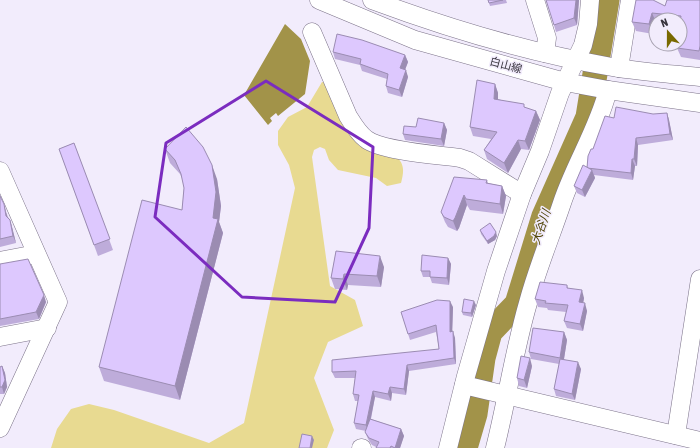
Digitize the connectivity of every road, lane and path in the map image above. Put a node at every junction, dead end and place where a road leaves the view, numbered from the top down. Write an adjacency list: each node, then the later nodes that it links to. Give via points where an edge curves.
1 (319, 0): 11 (street, 白山線, via 415,40)
2 (372, 0): 7 (street, 白山線, via 459,31)
3 (535, 0): 7 (street, via 547,38)
4 (590, 0): 8 (street, via 588,24)
5 (630, 0): 9 (street)
6 (312, 32): 15 (street, via 348,116 354,127 366,139 384,146 469,161)
7 (545, 53): 8 (street, 白山線)
8 (578, 60): 9 (street, 白山線); 11 (street)
9 (616, 68): 10 (street, 白山線)
10 (700, 77)
11 (569, 82): 12 (street, 白山線); 15 (street)
12 (606, 90): 13 (street, 白山線); 23 (street, via 604,106 570,180 528,302)
13 (700, 103)
14 (2, 179): 16 (street)
15 (522, 194): 22 (street, via 496,271)
16 (36, 254): 17 (street); 19 (street, via 58,302)
17 (0, 261)
18 (700, 279): 21 (street)
19 (47, 328): 20 (street); 24 (street)
20 (0, 337)
21 (695, 339): 26 (street)
22 (467, 386): 23 (street); 28 (street)
23 (505, 395): 26 (street); 29 (street)
24 (4, 412): 25 (street)
25 (0, 428)
26 (676, 435): 27 (street)
27 (700, 441)
28 (448, 448)
29 (495, 448)

